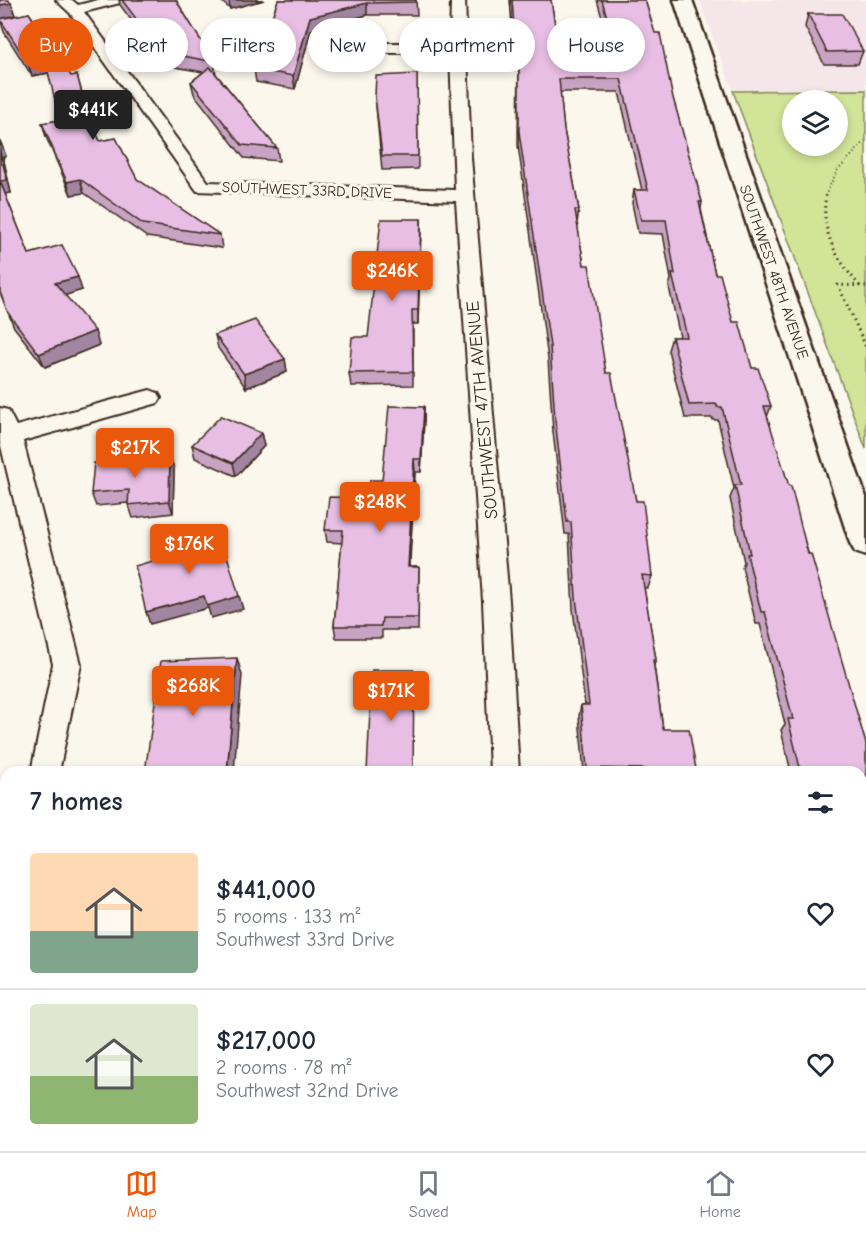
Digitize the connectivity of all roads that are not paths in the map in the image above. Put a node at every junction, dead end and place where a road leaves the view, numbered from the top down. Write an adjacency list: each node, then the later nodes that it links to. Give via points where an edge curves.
1 (115, 0): 4 (street)
2 (458, 0): 5 (street, SOUTHWEST 47TH AVENUE)
3 (682, 0): 10 (street, SOUTHWEST 48TH AVENUE)
4 (69, 5): 7 (street, SOUTHWEST 33RD DRIVE, via 203,187)
5 (458, 18)
6 (458, 72): 7 (street, SOUTHWEST 47TH AVENUE)
7 (465, 196): 12 (street, SOUTHWEST 47TH AVENUE, via 501,651)
8 (150, 398): 9 (street)
9 (5, 426): 11 (street, via 67,664)
10 (866, 543)
11 (46, 766)
12 (505, 766)

